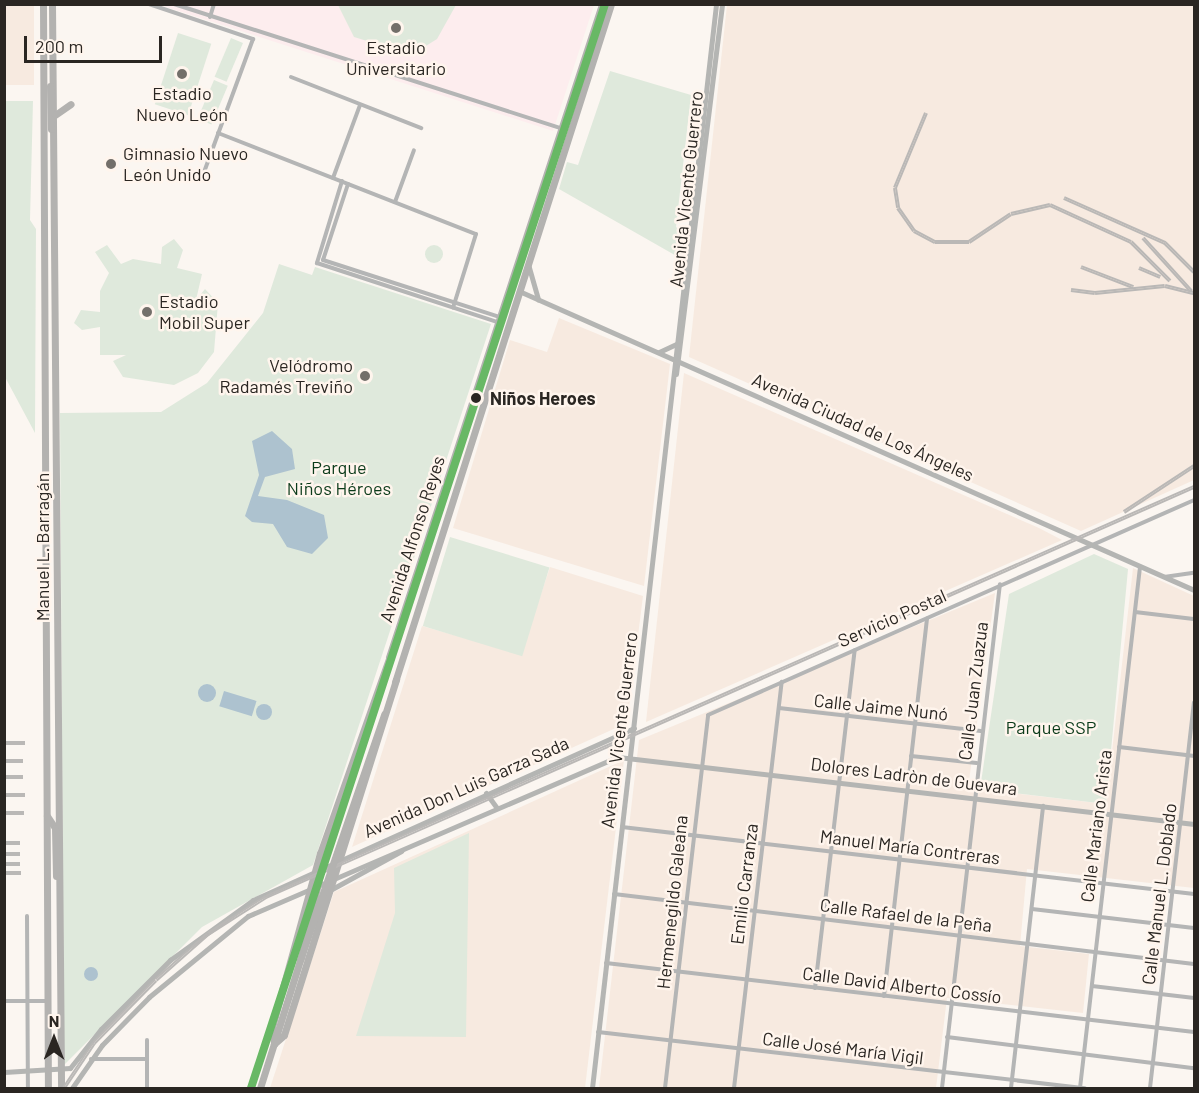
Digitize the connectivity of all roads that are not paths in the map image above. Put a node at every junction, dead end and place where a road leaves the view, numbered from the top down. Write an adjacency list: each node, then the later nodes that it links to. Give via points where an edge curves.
1 (43, 4): 79 (highway, Manuel L. Barragán)
2 (52, 4): 11 (highway, Manuel L. Barragán)
3 (149, 4): 20 (street, via 253,39)
4 (174, 4): 10 (street)
5 (214, 4): 10 (street)
6 (602, 4): 12 (highway)
7 (611, 4): 14 (highway)
8 (716, 4): 36 (street, Avenida Vicente Guerrero)
9 (722, 4): 39 (street, Avenida Vicente Guerrero)
10 (210, 17): 19 (street)
11 (53, 55): 17 (highway, Manuel L. Barragán); 21 (highway)
12 (584, 60): 14 (highway); 19 (highway, Avenida Alfonso Reyes)
13 (291, 77): 16 (street)
14 (581, 96): 28 (highway, Avenida Alfonso Reyes)
15 (71, 104): 17 (highway)
16 (360, 105): 18 (street); 24 (street)
17 (55, 115): 21 (highway, Manuel L. Barragán)
18 (421, 128)
19 (562, 129): 33 (highway, Avenida Alfonso Reyes)
20 (218, 133): 23 (street); 24 (street)
21 (54, 143): 99 (highway, Manuel L. Barragán)
22 (414, 150): 27 (street)
23 (204, 172)
24 (333, 178): 25 (street)
25 (342, 181): 26 (street); 31 (street, via 316,263)
26 (348, 184): 27 (street); 31 (street, via 323,260)
27 (394, 202): 34 (street, via 476,234)
28 (528, 262): 29 (highway, Avenida Alfonso Reyes); 32 (street)
29 (522, 281): 30 (highway, Avenida Alfonso Reyes); 33 (highway)
30 (519, 291): 32 (street, Avenida Ciudad de Los Ángeles); 41 (highway, Avenida Alfonso Reyes)
31 (421, 295): 34 (street)
32 (538, 300): 37 (street, Avenida Ciudad de Los Ángeles)
33 (504, 304): 35 (highway, Avenida Alfonso Reyes)
34 (454, 306): 35 (street)
35 (499, 320): 42 (highway, Avenida Alfonso Reyes)
36 (676, 344): 37 (street); 38 (street, Avenida Vicente Guerrero)
37 (655, 352): 38 (street, Avenida Ciudad de Los Ángeles)
38 (674, 360): 39 (street, Avenida Ciudad de Los Ángeles); 40 (street, Avenida Vicente Guerrero)
39 (681, 364): 40 (street, Avenida Vicente Guerrero); 44 (street, Avenida Ciudad de Los Ángeles)
40 (676, 375): 62 (street, Avenida Vicente Guerrero)
41 (465, 461): 42 (highway); 55 (highway, Avenida Alfonso Reyes)
42 (449, 476): 54 (highway, Avenida Alfonso Reyes)
43 (1194, 500): 44 (street, Servicio Postal)
44 (1091, 545): 45 (street, Avenida Ciudad de Los Ángeles); 48 (street, Servicio Postal)
45 (1140, 567): 47 (street, Avenida Ciudad de Los Ángeles); 50 (street, Calle Mariano Arista)
46 (1194, 573): 47 (street)
47 (1164, 577): 49 (street, Avenida Ciudad de Los Ángeles)
48 (1000, 584): 51 (street, Servicio Postal); 63 (street, Calle Juan Zuazua)
49 (1194, 590)
50 (1135, 612): 52 (street); 64 (street, Calle Mariano Arista)
51 (928, 618): 53 (street, Servicio Postal); 61 (street)
52 (1194, 619)
53 (855, 649): 56 (street, Servicio Postal); 59 (street)
54 (391, 653): 90 (highway, via 383,662); 114 (highway, Avenida Alfonso Reyes, bridge, via 326,852)
55 (396, 679): 87 (highway); 114 (highway, Avenida Alfonso Reyes, bridge)
56 (782, 682): 58 (street, Emilio Carranza); 60 (street, Servicio Postal, via 714,710)
57 (1194, 703): 67 (street, Calle Manuel L. Doblado)
58 (779, 708): 59 (street, Calle Jaime Nunó); 71 (street, Emilio Carranza)
59 (847, 717): 61 (street, Calle Jaime Nunó); 72 (street)
60 (707, 718): 70 (street, Hermenegildo Galeana)
61 (914, 724): 63 (street, Calle Jaime Nunó); 66 (street)
62 (634, 728): 65 (street, Avenida Vicente Guerrero); 74 (street, Avenida Don Luis Garza Sada)
63 (981, 731): 69 (street, Calle Juan Zuazua)
64 (1119, 747): 67 (street); 78 (street, Calle Mariano Arista)
65 (630, 756): 70 (street, Dolores Ladròn de Guevara); 77 (street, Avenida Don Luis Garza Sada, via 613,759); 82 (street, Avenida Vicente Guerrero)
66 (911, 756): 69 (street); 73 (street)
67 (1188, 756): 68 (street); 80 (street, Calle Manuel L. Doblado)
68 (1194, 756)
69 (977, 763): 75 (street, Calle Juan Zuazua)
70 (701, 765): 71 (street, Dolores Ladròn de Guevara); 83 (street, Hermenegildo Galeana)
71 (771, 774): 72 (street, Dolores Ladròn de Guevara); 84 (street, Emilio Carranza)
72 (839, 783): 73 (street, Dolores Ladròn de Guevara); 86 (street)
73 (907, 791): 75 (street, Dolores Ladròn de Guevara); 88 (street)
74 (486, 793): 77 (street); 87 (street, Avenida Don Luis Garza Sada)
75 (973, 798): 76 (street, Dolores Ladròn de Guevara); 89 (street, Calle Juan Zuazua)
76 (1043, 806): 78 (street, Dolores Ladròn de Guevara); 91 (street)
77 (496, 807): 85 (street, Avenida Don Luis Garza Sada)
78 (1112, 814): 80 (street, Dolores Ladròn de Guevara); 93 (street, Calle Mariano Arista)
79 (47, 816): 99 (highway, via 55,828); 127 (highway, Manuel L. Barragán)
80 (1181, 822): 81 (street, Dolores Ladròn de Guevara); 95 (street, Calle Manuel L. Doblado)
81 (1194, 824)
82 (622, 827): 83 (street, Manuel María Contreras); 97 (street, Avenida Vicente Guerrero)
83 (693, 836): 84 (street, Manuel María Contreras); 100 (street, Hermenegildo Galeana)
84 (762, 844): 86 (street, Manuel María Contreras); 102 (street, Emilio Carranza)
85 (400, 851): 92 (street, Avenida Don Luis Garza Sada); 96 (street, via 394,859)
86 (831, 852): 88 (street, Manuel María Contreras); 107 (street)
87 (342, 858): 90 (street, Avenida Don Luis Garza Sada); 92 (highway)
88 (898, 860): 89 (street, Manuel María Contreras); 109 (street)
89 (966, 868): 91 (street, Manuel María Contreras); 111 (street, Calle Juan Zuazua)
90 (316, 871): 92 (highway); 94 (highway); 145 (street, Avenida Don Luis Garza Sada, via 253,900 207,930 131,998 70,1068)
91 (1035, 875): 93 (street, Manuel María Contreras); 101 (street)
92 (336, 877): 94 (street, Avenida Don Luis Garza Sada); 96 (highway)
93 (1103, 883): 95 (street, Manuel María Contreras); 105 (street, Calle Mariano Arista)
94 (312, 885): 96 (highway); 106 (highway); 141 (street, Avenida Don Luis Garza Sada, via 218,936 149,997)
95 (1172, 891): 98 (street, Manuel María Contreras); 108 (street, Calle Manuel L. Doblado)
96 (331, 892): 103 (highway)
97 (614, 894): 100 (street, Calle Rafael de la Peña); 116 (street, Avenida Vicente Guerrero)
98 (1194, 894)
99 (60, 895): 145 (highway, Manuel L. Barragán)
100 (686, 903): 102 (street, Calle Rafael de la Peña); 118 (street, Hermenegildo Galeana)
101 (1032, 909): 105 (street); 112 (street)
102 (754, 911): 107 (street, Calle Rafael de la Peña); 119 (street, Emilio Carranza)
103 (323, 913): 106 (highway); 137 (highway, via 284,1035)
104 (27, 916): 126 (street)
105 (1100, 917): 108 (street); 113 (street, Calle Mariano Arista)
106 (305, 918): 137 (highway, via 272,1027)
107 (823, 919): 109 (street, Calle Rafael de la Peña); 121 (street)
108 (1169, 926): 110 (street); 115 (street, Calle Manuel L. Doblado)
109 (892, 927): 111 (street, Calle Rafael de la Peña); 123 (street)
110 (1194, 928)
111 (959, 935): 112 (street, Calle Rafael de la Peña); 128 (street, Calle Juan Zuazua)
112 (1028, 944): 113 (street, Calle Rafael de la Peña); 129 (street)
113 (1096, 952): 115 (street, Calle Rafael de la Peña); 120 (street, Calle Mariano Arista)
114 (300, 960): 137 (highway, Avenida Alfonso Reyes)
115 (1165, 960): 117 (street, Calle Rafael de la Peña); 122 (street, Calle Manuel L. Doblado)
116 (606, 963): 118 (street, Calle David Alberto Cossío); 132 (street, Avenida Vicente Guerrero)
117 (1194, 963)
118 (678, 972): 119 (street, Calle David Alberto Cossío); 136 (street, Hermenegildo Galeana)
119 (746, 980): 121 (street, Calle David Alberto Cossío); 139 (street, Emilio Carranza)
120 (1092, 986): 122 (street); 130 (street, Calle Mariano Arista)
121 (815, 988): 123 (street, Calle David Alberto Cossío)
122 (1161, 994): 124 (street); 131 (street, Calle Manuel L. Doblado)
123 (884, 996): 128 (street, Calle David Alberto Cossío)
124 (1194, 998)
125 (4, 1001): 126 (street)
126 (27, 1001): 127 (street); 147 (street)
127 (48, 1001): 148 (highway, Manuel L. Barragán)
128 (951, 1004): 129 (street, Calle David Alberto Cossío); 134 (street, Calle Juan Zuazua)
129 (1019, 1012): 130 (street, Calle David Alberto Cossío); 138 (street)
130 (1088, 1020): 131 (street, Calle David Alberto Cossío); 140 (street, Calle Mariano Arista)
131 (1157, 1028): 133 (street, Calle David Alberto Cossío); 143 (street, Calle Manuel L. Doblado)
132 (598, 1032): 136 (street, Calle José María Vigil); 158 (street, Avenida Vicente Guerrero)
133 (1194, 1032)
134 (947, 1037): 138 (street, Calle José María Vigil); 149 (street, Calle Juan Zuazua)
135 (147, 1040): 142 (street)
136 (670, 1041): 139 (street, Calle José María Vigil); 159 (street, Hermenegildo Galeana)
137 (274, 1044): 157 (highway, Avenida Alfonso Reyes)
138 (1016, 1046): 140 (street, Calle José María Vigil); 150 (street)
139 (739, 1049): 149 (street, Calle José María Vigil); 160 (street, Emilio Carranza)
140 (1084, 1054): 143 (street, Calle José María Vigil); 151 (street, Calle Mariano Arista)
141 (90, 1059): 142 (street); 155 (street, Avenida Don Luis Garza Sada)
142 (147, 1059): 156 (street)
143 (1153, 1063): 144 (street, Calle José María Vigil); 164 (street, Calle Manuel L. Doblado)
144 (1194, 1068)
145 (60, 1071): 148 (street); 154 (highway, Manuel L. Barragán)
146 (4, 1072): 147 (street)
147 (28, 1072): 148 (street); 152 (street)
148 (48, 1072): 153 (highway, Manuel L. Barragán)
149 (944, 1073): 150 (street, Calle José María Vigil); 161 (street, Calle Juan Zuazua)
150 (1012, 1080): 151 (street, Calle José María Vigil); 162 (street)
151 (1080, 1088): 163 (street, Calle José María Vigil)
152 (28, 1089)
153 (48, 1089)
154 (61, 1089)
155 (72, 1089)
156 (147, 1089)
157 (260, 1089)
158 (592, 1089)
159 (665, 1089)
160 (734, 1089)
161 (942, 1089)
162 (1011, 1089)
163 (1085, 1089)
164 (1150, 1089)

